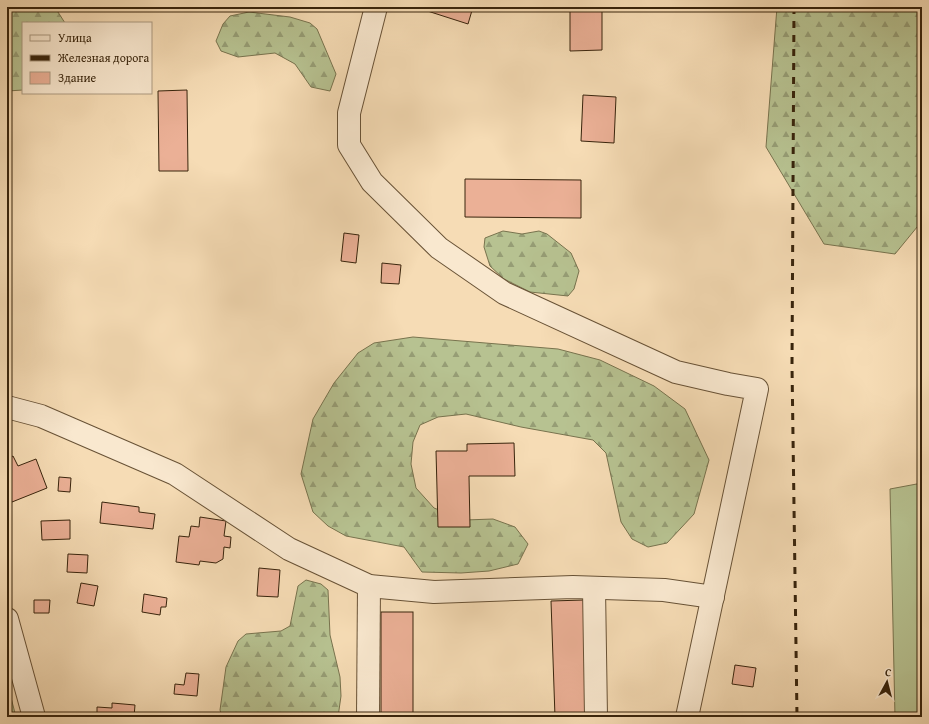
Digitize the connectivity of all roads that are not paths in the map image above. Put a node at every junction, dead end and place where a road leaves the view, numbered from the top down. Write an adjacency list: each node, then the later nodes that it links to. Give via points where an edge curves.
1 (376, 7): 5 (street, via 349,113 349,145 372,182 439,248 504,293 676,372 757,389)
2 (7, 407): 3 (street, via 41,416 175,474 289,549)
3 (369, 586): 4 (street, via 434,592); 8 (street)
4 (594, 588): 5 (street, via 664,590); 9 (street)
5 (713, 597): 10 (street)
6 (7, 619): 7 (street)
7 (34, 717)
8 (368, 717)
9 (596, 717)
10 (687, 717)

